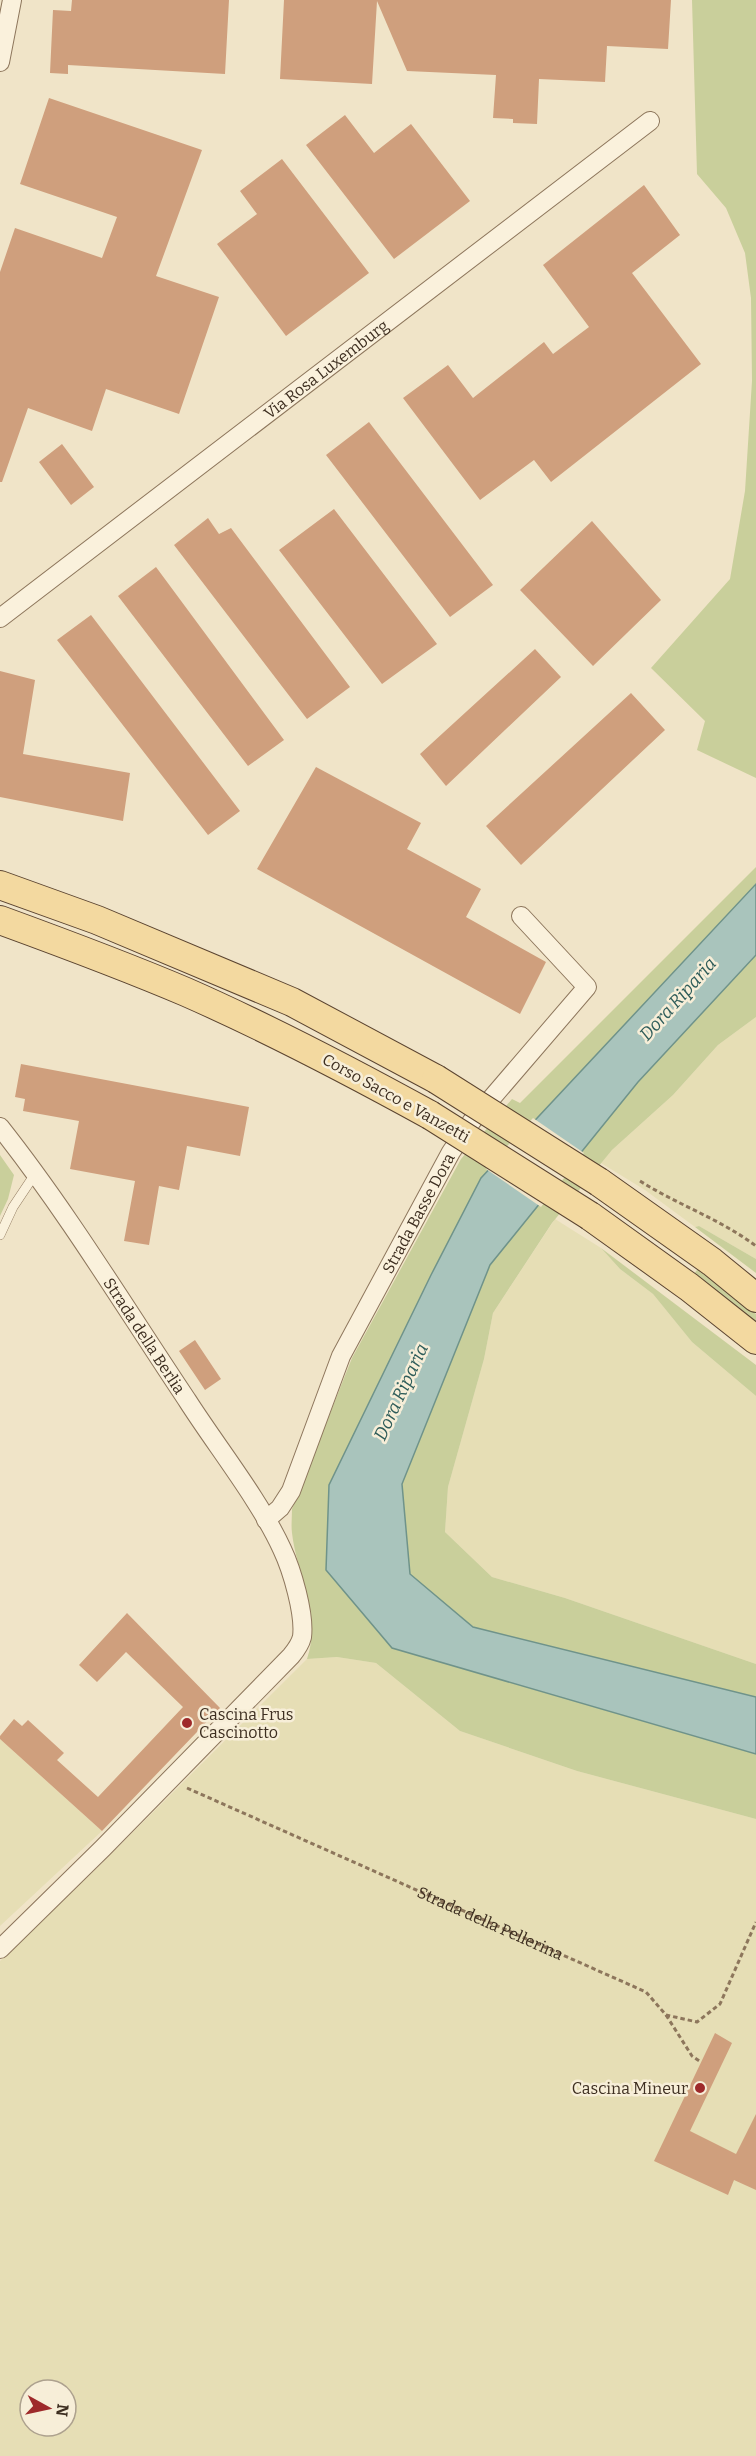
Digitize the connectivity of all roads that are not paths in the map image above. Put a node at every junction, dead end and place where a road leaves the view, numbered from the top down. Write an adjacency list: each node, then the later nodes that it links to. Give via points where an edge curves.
1 (12, 0): 2 (street)
2 (0, 62)
3 (650, 121): 4 (street, Via Rosa Luxemburg)
4 (0, 618)
5 (0, 885): 11 (main road, Corso Sacco e Vanzetti, bridge, via 97,920 292,1002 436,1079 599,1182)
6 (520, 916): 13 (street, Strada Basse Dora, via 587,987 472,1121 451,1152 341,1356 291,1491)
7 (0, 920): 12 (main road, Corso Sacco e Vanzetti, bridge, via 186,992 286,1039 430,1115 590,1216)
8 (0, 1127): 9 (street, Strada della Berlia)
9 (35, 1174): 10 (lane); 13 (street, Strada della Berlia)
10 (0, 1235)
11 (756, 1298)
12 (756, 1340)
13 (266, 1520): 14 (street, Strada della Berlia, via 282,1549 298,1603 302,1627 298,1648)
14 (0, 1949)

